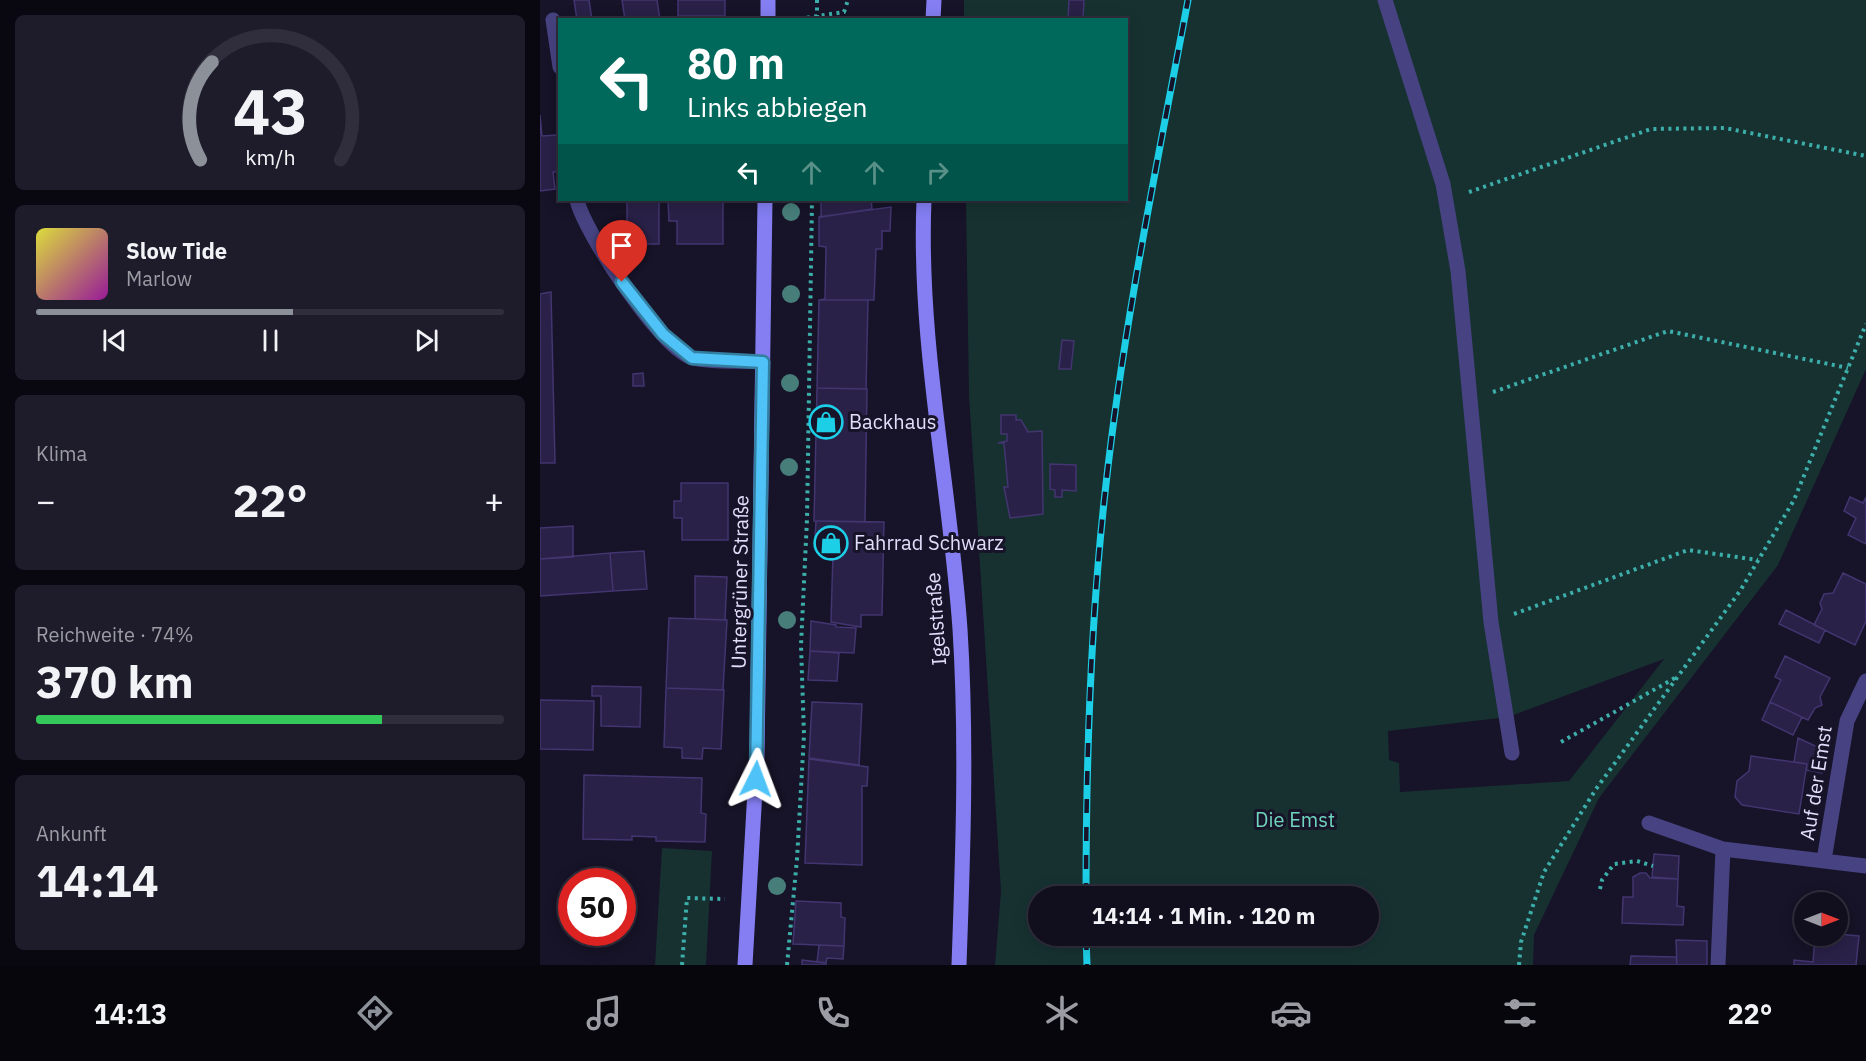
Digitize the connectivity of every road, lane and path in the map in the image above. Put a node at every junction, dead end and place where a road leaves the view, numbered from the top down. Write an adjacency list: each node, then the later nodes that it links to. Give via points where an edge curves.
1 (768, 0): 6 (main road)
2 (817, 0): 7 (path)
3 (848, 0): 7 (path, via 844,12)
4 (934, 0): 8 (main road)
5 (1385, 0): 12 (street)
6 (768, 18)
7 (817, 18)
8 (933, 18)
9 (553, 20): 10 (street)
10 (558, 54)
11 (1866, 156): 12 (path, via 1725,128 1652,129)
12 (1445, 200): 20 (street, via 1458,271)
13 (577, 201): 18 (street, via 608,265 663,334 692,358)
14 (765, 201): 18 (main road, Untergrüner Straße)
15 (812, 201): 36 (path, via 801,645 804,735)
16 (924, 201): 37 (main road, Igelstraße, via 927,315 960,630 963,761)
17 (1866, 324): 19 (path)
18 (763, 362): 33 (main road, Untergrüner Straße, via 758,744)
19 (1848, 368): 20 (path, via 1668,331); 21 (path, via 1794,500)
20 (1470, 401): 22 (street)
21 (1759, 561): 22 (path, via 1688,550); 23 (path)
22 (1491, 622): 26 (street)
23 (1678, 676): 25 (path); 38 (path, via 1596,789 1544,872 1521,942)
24 (1866, 681): 29 (street, Auf der Emst, via 1846,721)
25 (1561, 742)
26 (1512, 753)
27 (1649, 823): 28 (street, Auf der Emst)
28 (1723, 849): 29 (street, Auf der Emst); 39 (street)
29 (1824, 860): 31 (street, Auf der Emst)
30 (1653, 866): 32 (path, via 1637,861 1614,864)
31 (1866, 866)
32 (1600, 890)
33 (750, 899): 34 (path, via 687,898); 35 (main road, Untergrüner Straße)
34 (682, 965)
35 (745, 965)
36 (787, 965)
37 (959, 965)
38 (1519, 965)
39 (1718, 965)

